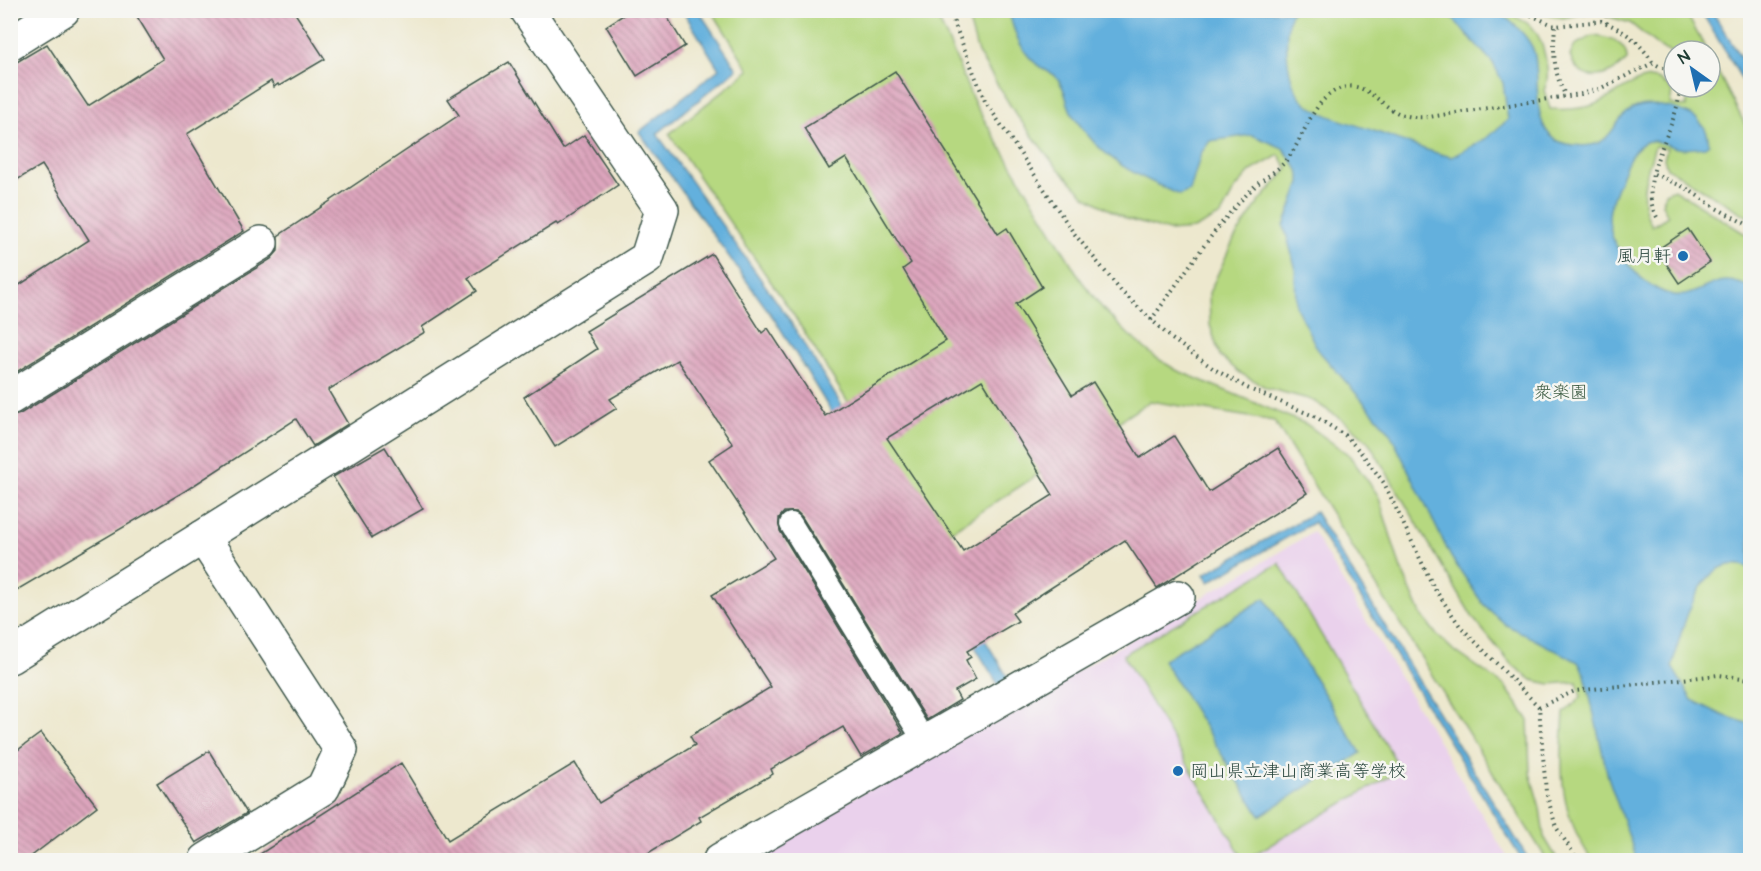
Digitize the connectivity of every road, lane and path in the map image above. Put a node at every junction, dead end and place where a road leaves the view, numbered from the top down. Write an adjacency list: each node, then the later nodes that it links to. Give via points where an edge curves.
1 (63, 10): 8 (street)
2 (526, 10): 20 (street, via 662,210 647,258)
3 (949, 10): 17 (path, via 985,101 1073,232 1121,291)
4 (1520, 10): 7 (path)
5 (1606, 10): 6 (path)
6 (1607, 23): 7 (path); 9 (path, via 1637,43)
7 (1555, 26): 11 (path, via 1553,58)
8 (22, 28)
9 (1653, 63): 10 (path); 11 (path, via 1599,89)
10 (1662, 68)
11 (1566, 96): 17 (path, via 1413,118 1397,113 1363,89 1338,90 1318,106 1284,162 1255,186 1214,233)
12 (1678, 99): 13 (path)
13 (1654, 174): 14 (path, via 1652,208); 15 (path)
14 (1657, 217)
15 (1750, 226)
16 (261, 243): 18 (street)
17 (1151, 320): 24 (path, via 1214,369 1247,388 1316,417 1346,436 1384,483 1434,588 1460,627)
18 (10, 398)
19 (791, 524): 25 (lane)
20 (203, 537): 22 (street); 26 (street, via 341,750 323,788)
21 (1178, 597): 25 (street)
22 (10, 657)
23 (1750, 679): 24 (path, via 1718,675 1575,692)
24 (1539, 707): 29 (path, via 1546,792 1556,827)
25 (925, 742): 28 (street)
26 (241, 851): 27 (street)
27 (206, 861)
28 (720, 861)
29 (1578, 861)

